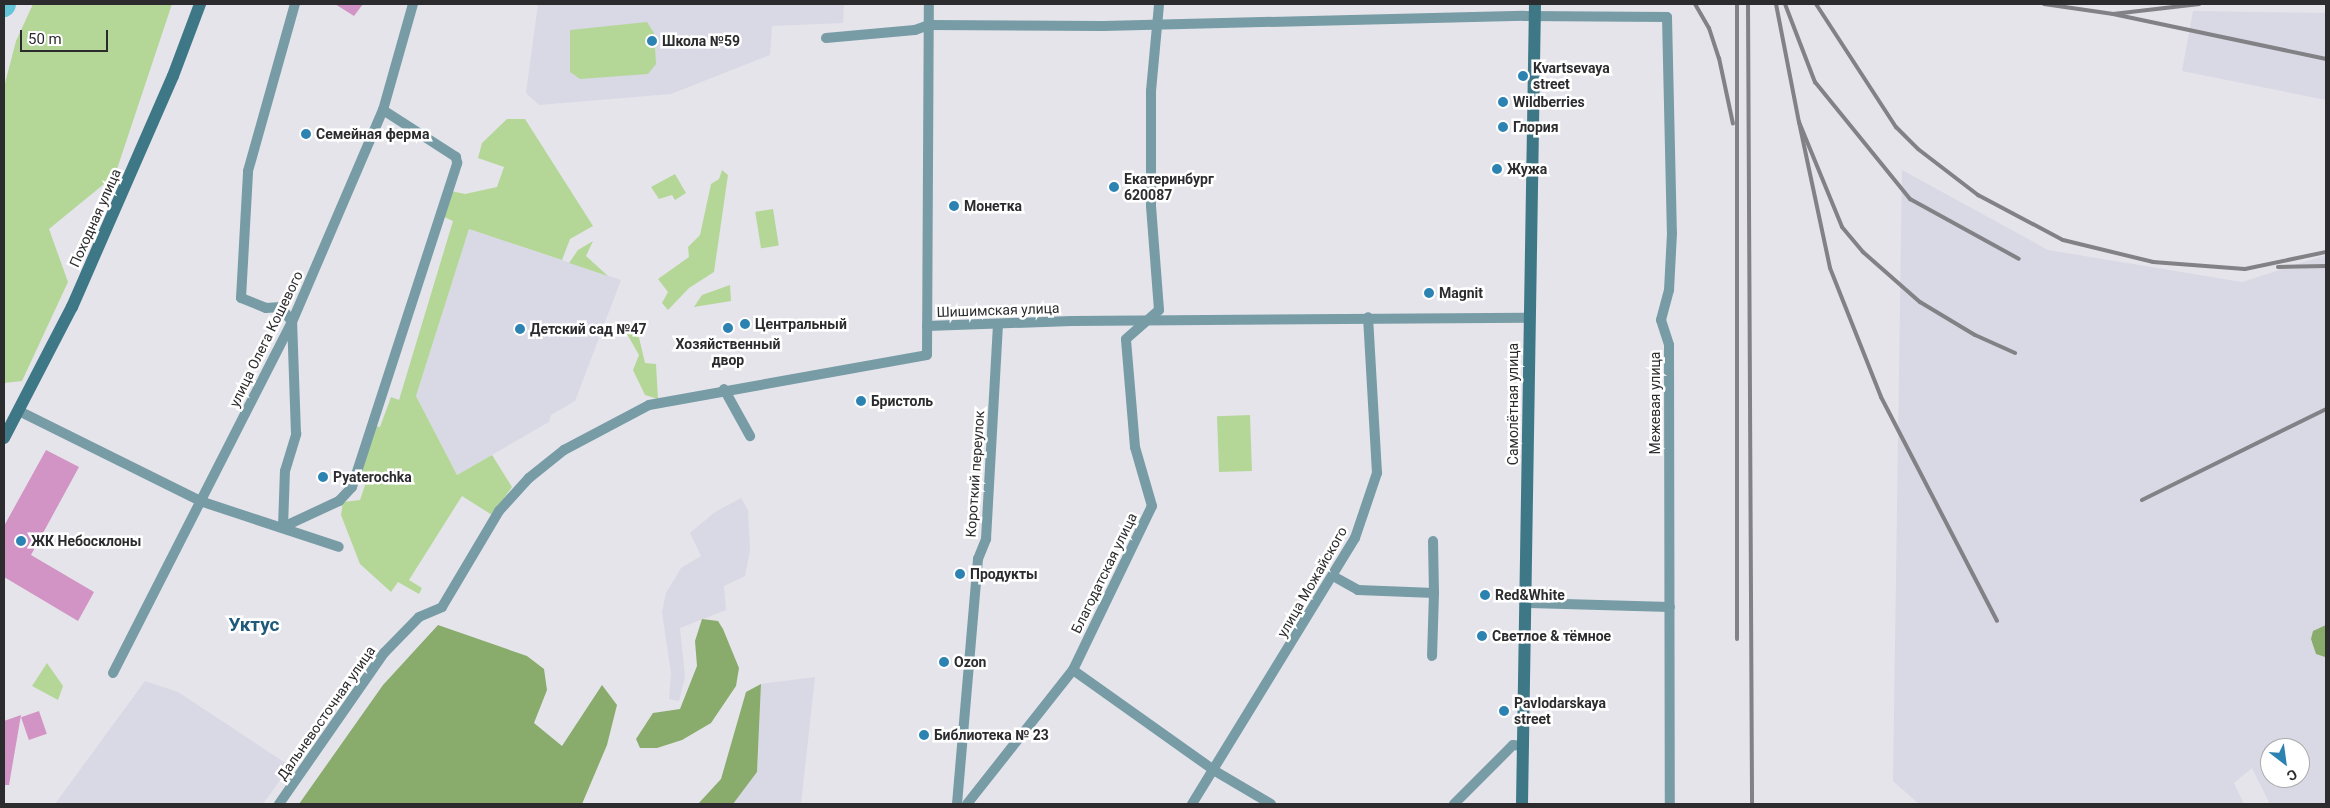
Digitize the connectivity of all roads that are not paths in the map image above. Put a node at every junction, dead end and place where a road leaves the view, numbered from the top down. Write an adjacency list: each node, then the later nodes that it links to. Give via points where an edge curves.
1 (200, 4): 18 (main road, Походная улица, via 173,76 72,307)
2 (295, 4): 13 (street, via 248,171 241,298 266,308 281,307)
3 (413, 4): 10 (street, улица Олега Кошевого)
4 (930, 4): 8 (street)
5 (1159, 4): 7 (street, Благодатская улица)
6 (1535, 10): 7 (street); 12 (main road, Самолётная улица); 28 (street, Межевая улица, via 1667,17 1672,233 1669,290 1661,320 1669,345)
7 (1160, 23): 8 (street); 14 (street, Благодатская улица, via 1150,91 1151,206 1159,310)
8 (929, 25): 9 (street, via 914,30); 16 (street)
9 (826, 38)
10 (383, 110): 13 (street, улица Олега Кошевого); 22 (street, via 456,157 457,163 352,487 339,501)
11 (1368, 317): 12 (street, Шишимская улица); 14 (street, Шишимская улица); 25 (street, улица Можайского, via 1377,473 1355,538)
12 (1528, 318): 27 (main road, Самолётная улица)
13 (292, 322): 21 (street, улица Олега Кошевого); 22 (street, via 296,434 285,471)
14 (1143, 322): 15 (street, Шишимская улица); 31 (street, Благодатская улица, via 1126,339 1135,447 1152,506)
15 (998, 324): 16 (street, Шишимская улица); 36 (street, Короткий переулок, via 986,540 978,559)
16 (927, 326): 17 (street, Шишимская улица, via 926,355)
17 (724, 389): 19 (street); 29 (street, Шишимская улица, via 650,405 557,456 529,478 499,511 442,608)
18 (19, 411): 20 (main road, Походная улица); 21 (street)
19 (750, 436)
20 (4, 438)
21 (200, 501): 22 (street); 32 (street, улица Олега Кошевого)
22 (283, 527): 24 (street)
23 (1434, 541): 26 (street)
24 (339, 548)
25 (1333, 576): 26 (street, via 1358,590); 34 (street, улица Можайского)
26 (1434, 594): 30 (street)
27 (1528, 603): 28 (street); 33 (main road, Самолётная улица)
28 (1670, 607): 42 (street, Межевая улица)
29 (419, 618): 35 (street, Дальневосточная улица, via 384,653)
30 (1432, 656)
31 (1073, 670): 34 (street); 37 (street, Благодатская улица)
32 (113, 673)
33 (1524, 746): 40 (street, via 1513,745); 41 (main road, Самолётная улица)
34 (1215, 771): 38 (street, улица Можайского); 39 (street)
35 (279, 804)
36 (958, 804)
37 (967, 804)
38 (1192, 804)
39 (1271, 804)
40 (1454, 804)
41 (1522, 804)
42 (1670, 804)

